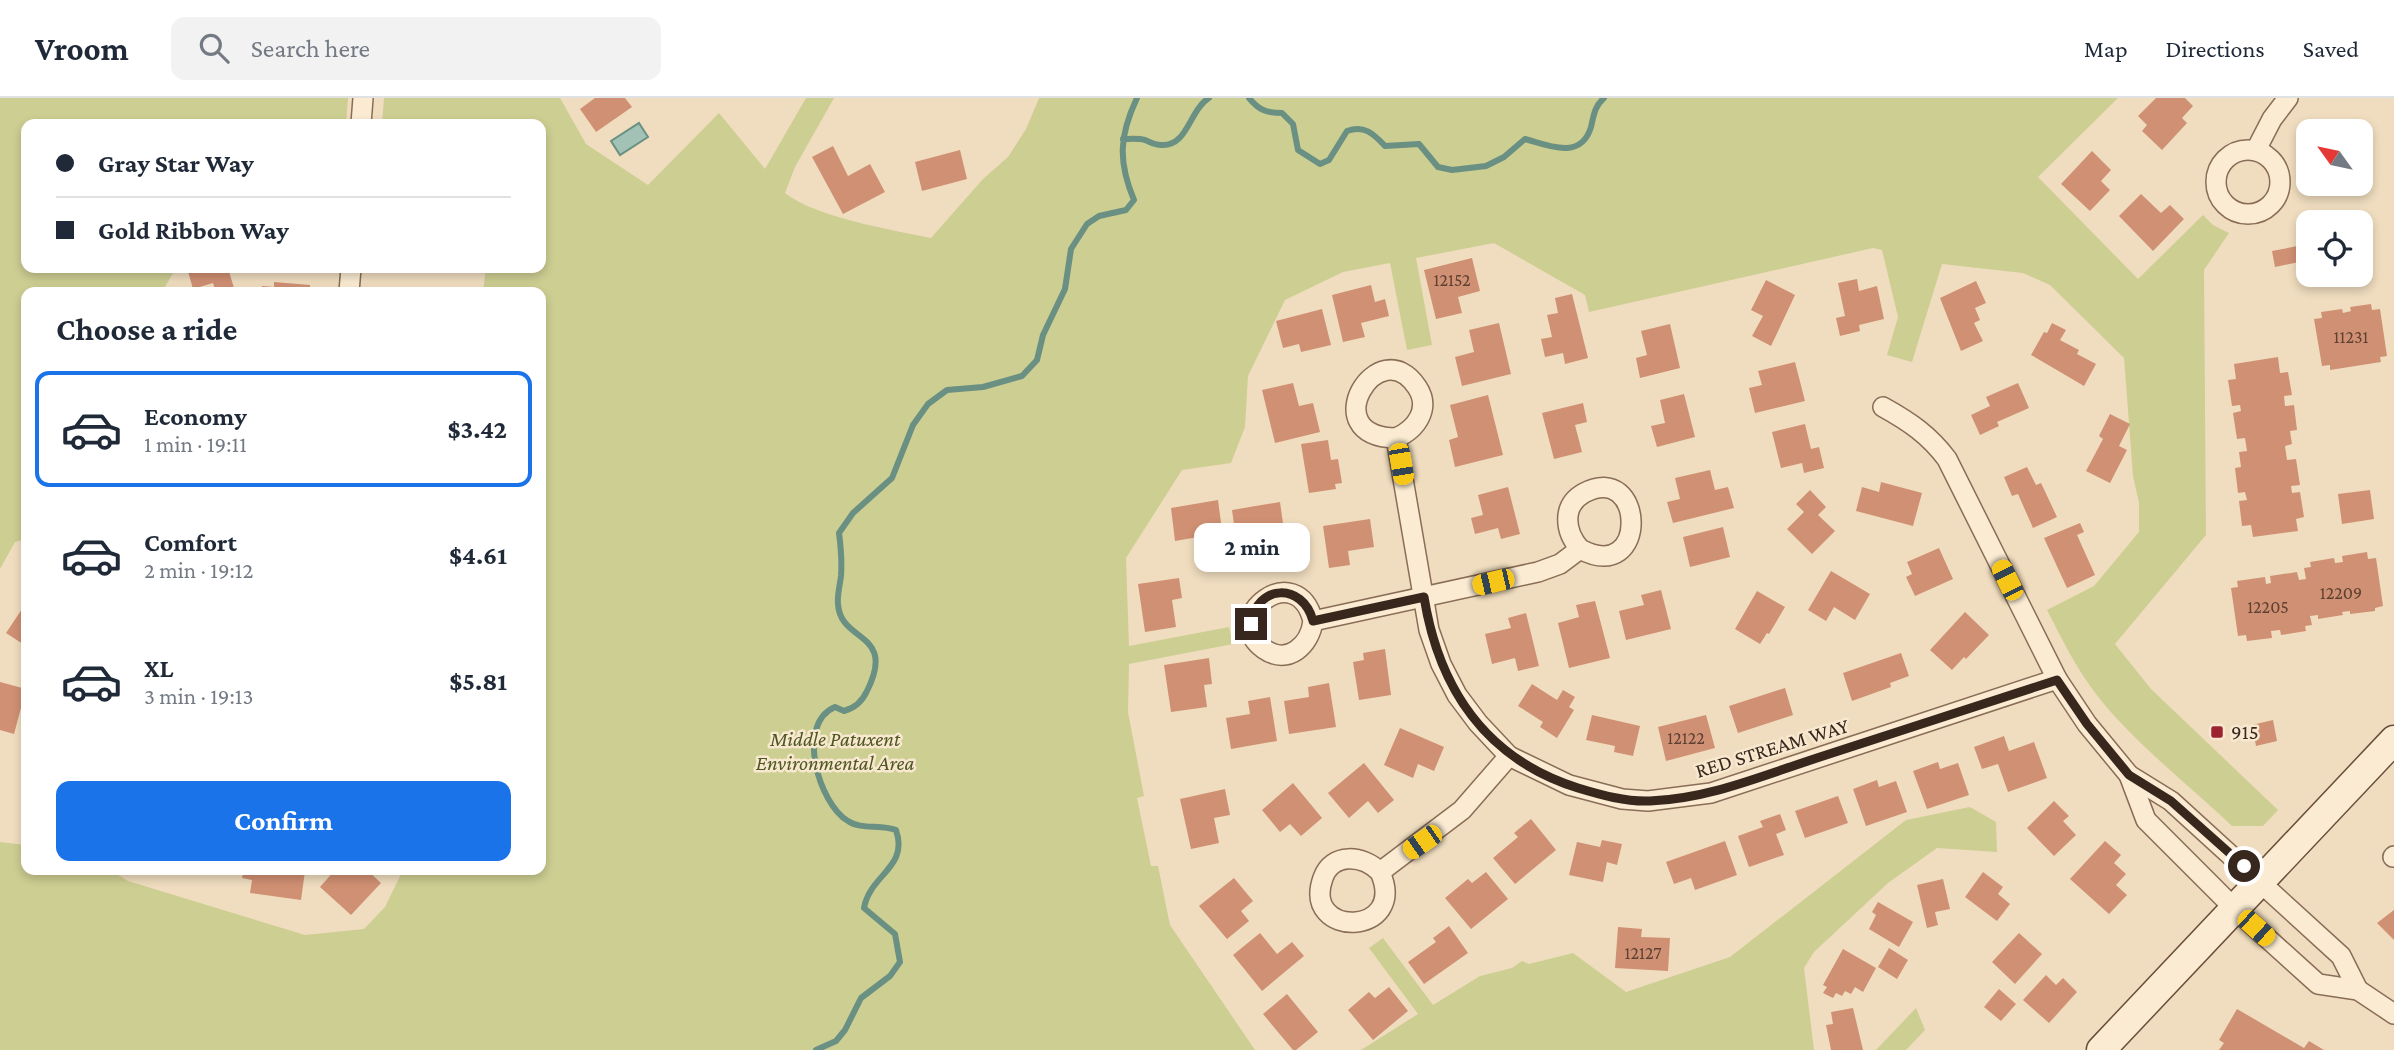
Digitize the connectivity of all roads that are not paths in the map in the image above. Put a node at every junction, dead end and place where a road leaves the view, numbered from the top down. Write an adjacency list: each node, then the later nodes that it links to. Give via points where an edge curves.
1 (363, 98): 3 (street)
2 (2288, 98): 4 (street)
3 (361, 119)
4 (2256, 150)
5 (1883, 407): 10 (street, via 1932,438 1947,459)
6 (1396, 438): 8 (street, RED STREAM WAY)
7 (1580, 549): 8 (street, via 1560,564 1538,572)
8 (1424, 597): 9 (street); 12 (street, RED STREAM WAY, via 1429,630 1457,695)
9 (1313, 621)
10 (2057, 680): 12 (street, RED STREAM WAY, via 1712,793 1682,798 1648,801 1598,794 1544,775); 13 (street)
11 (2394, 740): 15 (street)
12 (1509, 755): 14 (street, via 1462,810)
13 (2129, 775): 15 (street, via 2171,801); 16 (street, via 2146,820)
14 (1380, 872)
15 (2262, 883): 16 (street); 17 (street, via 2342,956)
16 (2235, 910): 17 (street, via 2318,984); 19 (street)
17 (2358, 990): 18 (street)
18 (2394, 1014)
19 (2101, 1050)

